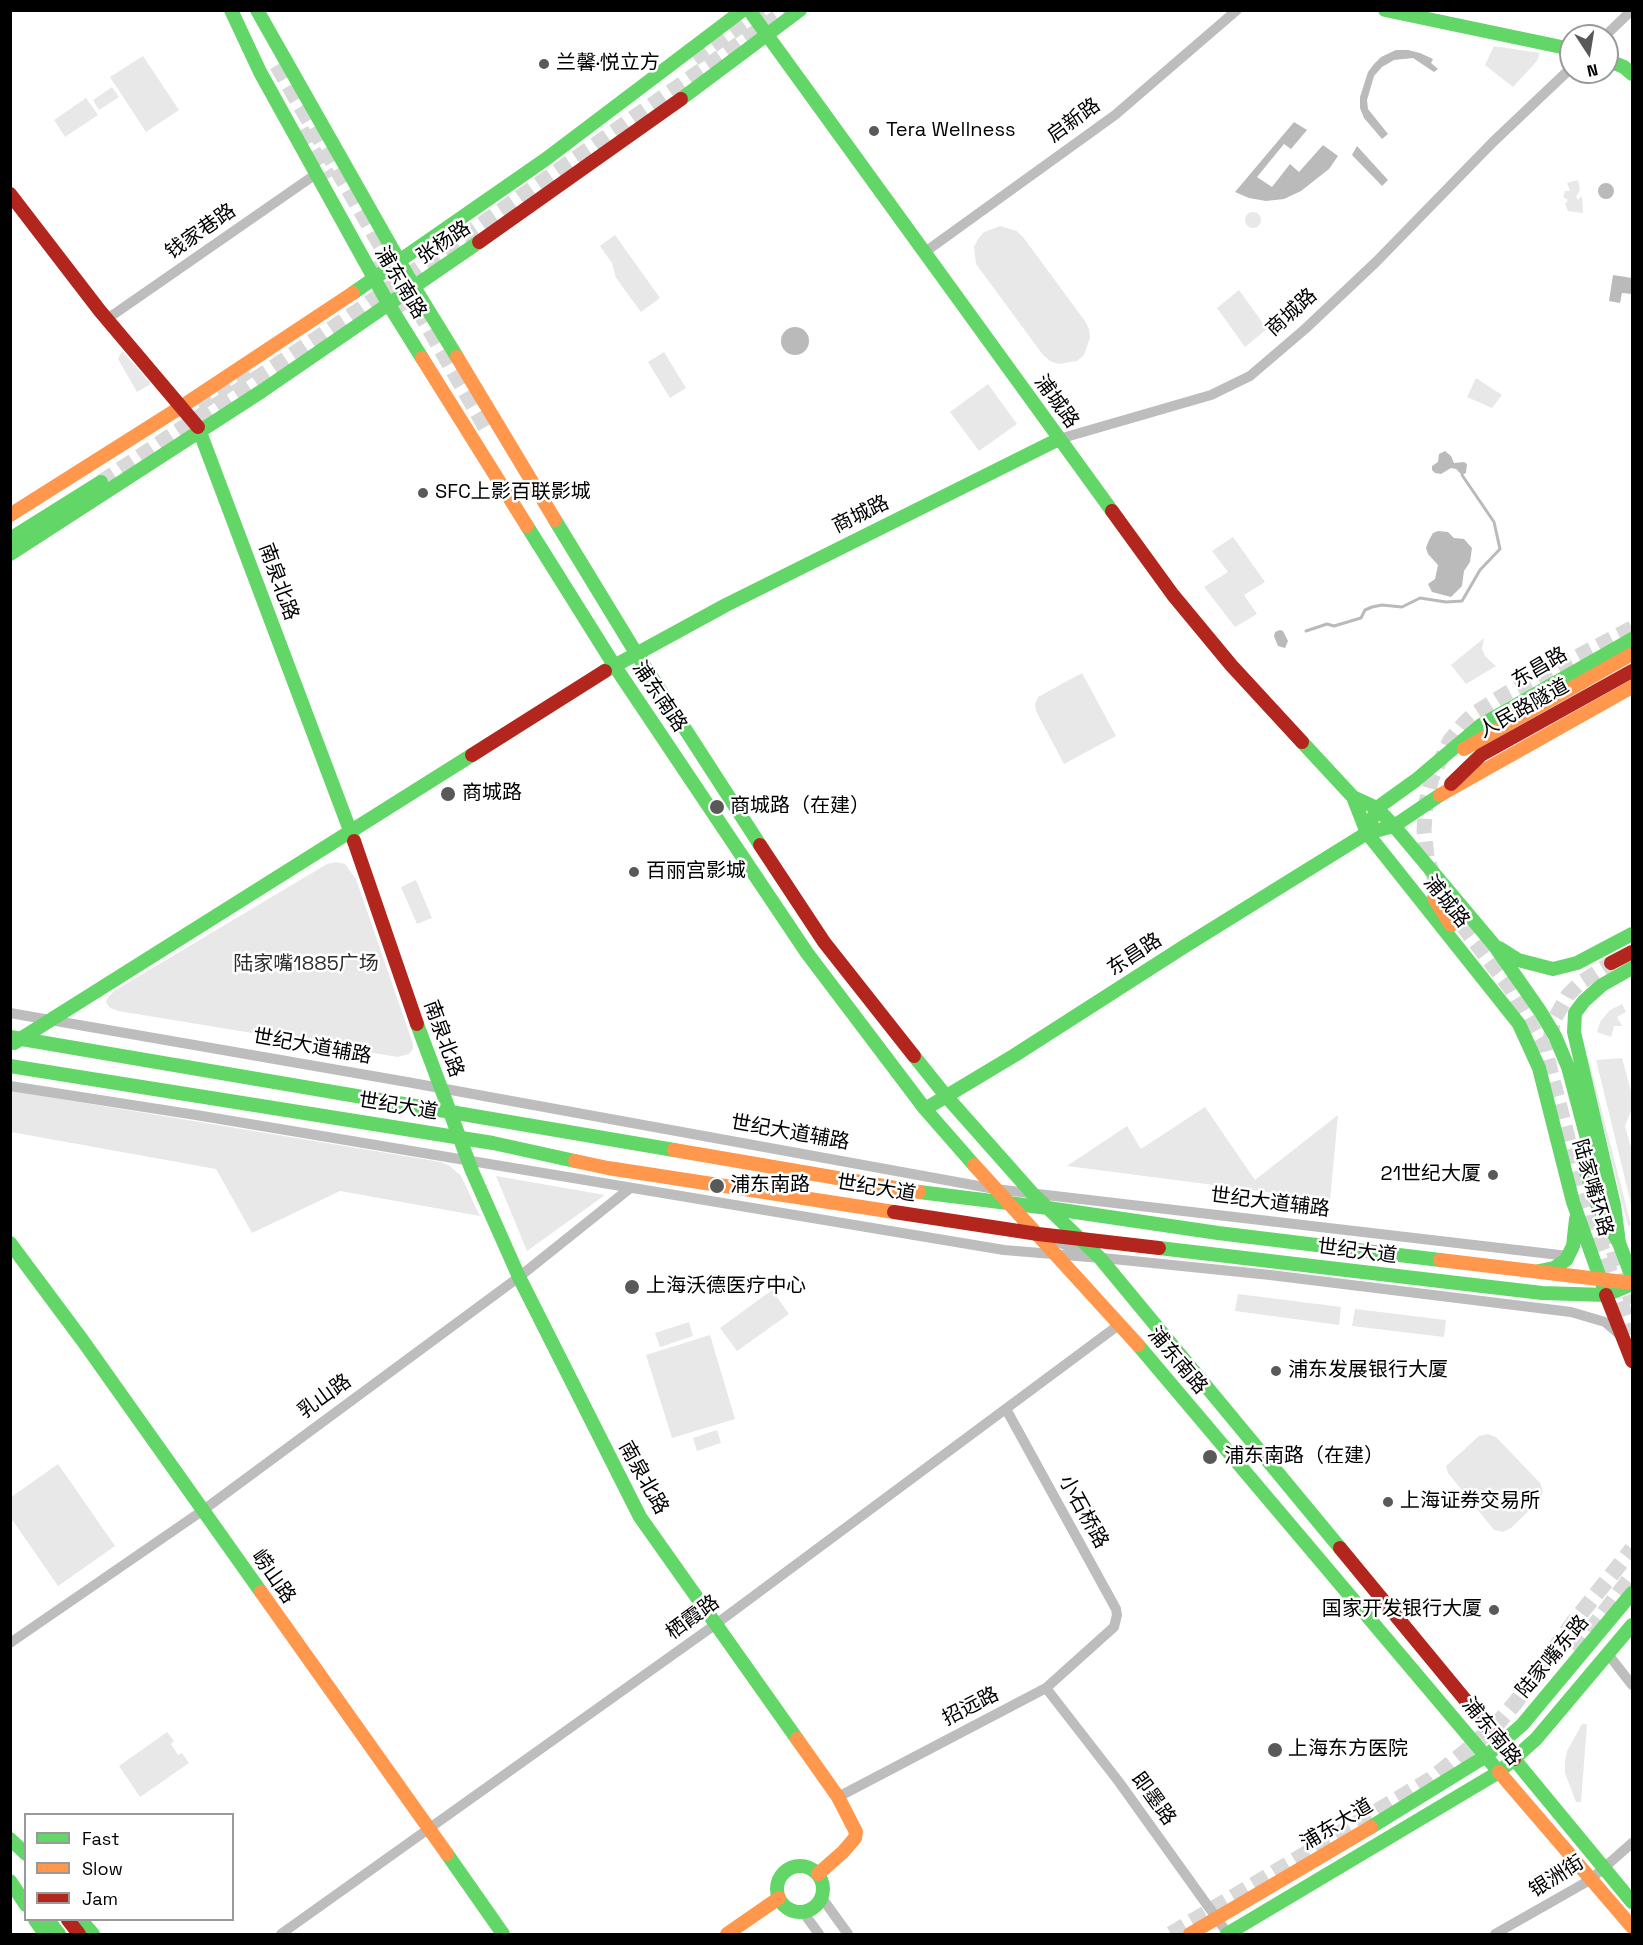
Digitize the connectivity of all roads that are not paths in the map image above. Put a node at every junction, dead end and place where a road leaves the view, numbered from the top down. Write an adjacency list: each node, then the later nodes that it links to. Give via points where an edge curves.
1 (233, 10): 2 (main road, 浦东南路, via 272,69); 19 (main road, 浦东南路, via 260,72)
2 (250, 10)
3 (257, 10): 23 (main road, 浦东南路)
4 (743, 10): 18 (main road, 张杨路)
5 (749, 10): 11 (main road, 浦城路)
6 (800, 10): 11 (main road, 张杨路)
7 (1237, 10): 22 (street, 启新路, via 1114,115)
8 (1385, 10): 12 (main road)
9 (1632, 10): 10 (street)
10 (1617, 24)
11 (767, 36): 20 (main road, 张杨路); 22 (main road, 浦城路)
12 (1559, 46)
13 (694, 58): 18 (main road)
14 (1619, 65): 16 (main road)
15 (707, 74): 20 (main road)
16 (1632, 74)
17 (1559, 80): 30 (street, 商城路, via 1369,269 1250,376 1211,395)
18 (546, 159): 23 (main road, 张杨路)
19 (316, 174): 24 (main road, 浦东南路); 27 (street, 钱家巷路)
20 (552, 189): 25 (main road, 张杨路)
21 (10, 194): 27 (main road, 南泉北路)
22 (925, 252): 30 (main road, 浦城路)
23 (400, 261): 24 (main road, 张杨路); 25 (main road, 浦东南路)
24 (373, 279): 26 (main road, 浦东南路); 28 (main road, 张杨路)
25 (414, 287): 26 (main road, 张杨路); 35 (main road, 浦东南路)
26 (389, 305): 29 (main road, 张杨路); 36 (main road, 浦东南路)
27 (107, 319): 28 (main road, 南泉北路)
28 (181, 407): 29 (main road, 南泉北路); 31 (main road, 张杨路)
29 (200, 430): 34 (main road, 张杨路); 48 (main road, 南泉北路)
30 (1059, 439): 38 (main road, 商城路); 45 (main road, 浦城路, via 1173,595 1231,665)
31 (10, 515)
32 (10, 526): 33 (main road, via 99,478)
33 (10, 539)
34 (10, 554)
35 (575, 554): 36 (main road, 浦东南路, via 481,430); 38 (main road, 浦东南路)
36 (552, 566): 40 (main road, 浦东南路)
37 (1632, 639): 43 (main road, 东昌路, via 1481,725)
38 (636, 654): 40 (main road, 商城路); 67 (main road, 浦东南路, via 824,942)
39 (1632, 654): 43 (main road, 人民路隧道, via 1470,744)
40 (615, 665): 48 (main road, 商城路); 68 (main road, 浦东南路, via 807,953)
41 (1632, 670): 44 (main road, 人民路隧道, via 1481,755)
42 (1632, 687): 44 (main road, 东昌路)
43 (1416, 780): 46 (main road, 东昌路)
44 (1443, 794): 47 (main road, 东昌路)
45 (1353, 798): 46 (main road, 浦城路); 49 (main road, 浦城路)
46 (1377, 808): 47 (main road, 浦城路); 49 (main road)
47 (1394, 826): 49 (main road, 东昌路); 52 (main road, 浦城路)
48 (351, 832): 60 (main road, 商城路); 66 (main road, 南泉北路)
49 (1367, 833): 57 (main road, 浦城路); 67 (main road, 东昌路)
50 (1434, 898): 57 (main road, via 1501,991)
51 (1632, 934): 52 (main road, via 1577,963 1553,969 1518,960)
52 (1494, 945): 56 (main road, 浦城路)
53 (1632, 952): 54 (main road)
54 (1611, 963)
55 (1632, 968): 59 (main road, via 1593,992)
56 (1529, 996): 64 (main road, via 1555,1036); 83 (main road, 陆家嘴环路, via 1556,1060 1591,1189)
57 (1510, 1012): 61 (main road, 浦城路)
58 (10, 1013): 60 (street, 世纪大道辅路)
59 (1575, 1013): 64 (main road, via 1567,1038); 83 (main road, 陆家嘴环路, via 1574,1032 1614,1205)
60 (49, 1020): 62 (main road, 商城路); 66 (street, 世纪大道辅路)
61 (1519, 1024): 77 (main road, 陆家嘴环路, via 1539,1068)
62 (14, 1040): 69 (main road, 世纪大道)
63 (10, 1066): 70 (main road, 世纪大道)
64 (1568, 1067): 73 (main road)
65 (10, 1086): 71 (street)
66 (440, 1088): 69 (main road, 南泉北路); 75 (street, 世纪大道辅路)
67 (946, 1096): 68 (main road, 东昌路); 76 (main road, 浦东南路)
68 (925, 1109): 75 (main road, 浦东南路)
69 (449, 1111): 70 (main road, 南泉北路); 78 (main road, 世纪大道, via 948,1197)
70 (459, 1137): 71 (main road, 南泉北路); 72 (main road, 世纪大道)
71 (468, 1161): 74 (street); 88 (main road, 南泉北路)
72 (608, 1168): 74 (street); 80 (main road, 世纪大道)
73 (1599, 1184)
74 (630, 1189): 84 (street, via 1004,1251); 88 (street, 乳山路)
75 (995, 1189): 76 (street, 世纪大道辅路); 78 (main road, 浦东南路)
76 (1032, 1193): 79 (main road, 浦东南路); 85 (street, 世纪大道辅路)
77 (1573, 1202): 85 (main road, via 1575,1239); 90 (main road, 陆家嘴环路)
78 (1010, 1204): 79 (main road, 世纪大道); 80 (main road, 浦东南路)
79 (1048, 1208): 81 (main road, 浦东南路); 87 (main road, 世纪大道, via 1218,1233)
80 (1038, 1234): 81 (main road, 世纪大道); 84 (main road, 浦东南路); 86 (street)
81 (1080, 1238): 86 (main road, 浦东南路); 92 (main road, 世纪大道, via 1494,1289)
82 (10, 1243): 97 (main road, 崂山路)
83 (1619, 1243): 89 (main road, 陆家嘴环路)
84 (1058, 1255): 86 (street); 93 (main road, 浦东南路)
85 (1568, 1256): 87 (main road, via 1554,1268)
86 (1100, 1258): 94 (street, via 1571,1312 1605,1322); 106 (main road, 浦东南路)
87 (1538, 1271): 90 (main road, 世纪大道)
88 (519, 1277): 97 (street, 乳山路); 99 (main road, 南泉北路, via 637,1510)
89 (1632, 1277)
90 (1600, 1279): 91 (main road, 世纪大道); 92 (main road, 陆家嘴环路)
91 (1632, 1284): 92 (main road, 世纪大道)
92 (1606, 1295): 94 (main road, 陆家嘴环路)
93 (1120, 1324): 96 (street, 栖霞路); 107 (main road, 浦东南路)
94 (1626, 1344): 95 (main road, 陆家嘴环路)
95 (1632, 1361)
96 (1005, 1409): 99 (street, 栖霞路); 101 (street, 小石桥路, via 1116,1609 1116,1620)
97 (202, 1511): 102 (street, 乳山路); 111 (main road, 崂山路)
98 (1632, 1593): 106 (main road, 陆家嘴东路, via 1522,1725)
99 (716, 1624): 110 (main road, 南泉北路); 111 (street, 栖霞路)
100 (1632, 1625): 103 (main road, 陆家嘴东路)
101 (1109, 1633): 105 (street, 招远路)
102 (10, 1643)
103 (1608, 1654): 104 (street); 108 (main road, 陆家嘴东路, via 1536,1739)
104 (1632, 1685)
105 (1046, 1688): 110 (street, 招远路); 124 (street, 即墨路)
106 (1501, 1744): 107 (main road, 浦东大道); 108 (main road, 浦东南路)
107 (1486, 1756): 109 (main road, 浦东南路); 124 (main road, 浦东大道)
108 (1514, 1759): 109 (main road, 浦东大道); 114 (main road, 浦东南路)
109 (1499, 1772): 116 (main road, 浦东南路); 130 (main road, 浦东大道)
110 (838, 1797): 115 (main road, 南泉北路, via 856,1832 855,1838)
111 (428, 1829): 135 (street, 栖霞路); 136 (main road, 崂山路)
112 (1632, 1843): 114 (street, 银洲街)
113 (10, 1867): 118 (main road)
114 (1603, 1869): 116 (street, 银洲街); 122 (main road, 浦东南路)
115 (818, 1874): 119 (main road, via 809,1867 786,1870 778,1883); 120 (main road, via 823,1884)
116 (1590, 1880): 129 (main road, 浦东南路); 141 (street, 银洲街)
117 (10, 1881): 121 (main road)
118 (24, 1885)
119 (779, 1898): 123 (main road, via 789,1909); 137 (main road)
120 (822, 1898): 123 (main road, via 814,1908); 139 (street)
121 (24, 1902)
122 (1632, 1902)
123 (803, 1912): 138 (street)
124 (1218, 1920): 130 (street, 即墨路); 140 (main road, 浦东大道)
125 (36, 1921): 131 (main road)
126 (49, 1921): 132 (main road)
127 (69, 1921): 133 (main road)
128 (82, 1921): 134 (main road)
129 (1632, 1927)
130 (1228, 1934)
131 (45, 1935)
132 (59, 1935)
133 (79, 1935)
134 (93, 1935)
135 (281, 1935)
136 (503, 1935)
137 (727, 1935)
138 (819, 1935)
139 (848, 1935)
140 (1190, 1935)
141 (1495, 1935)

